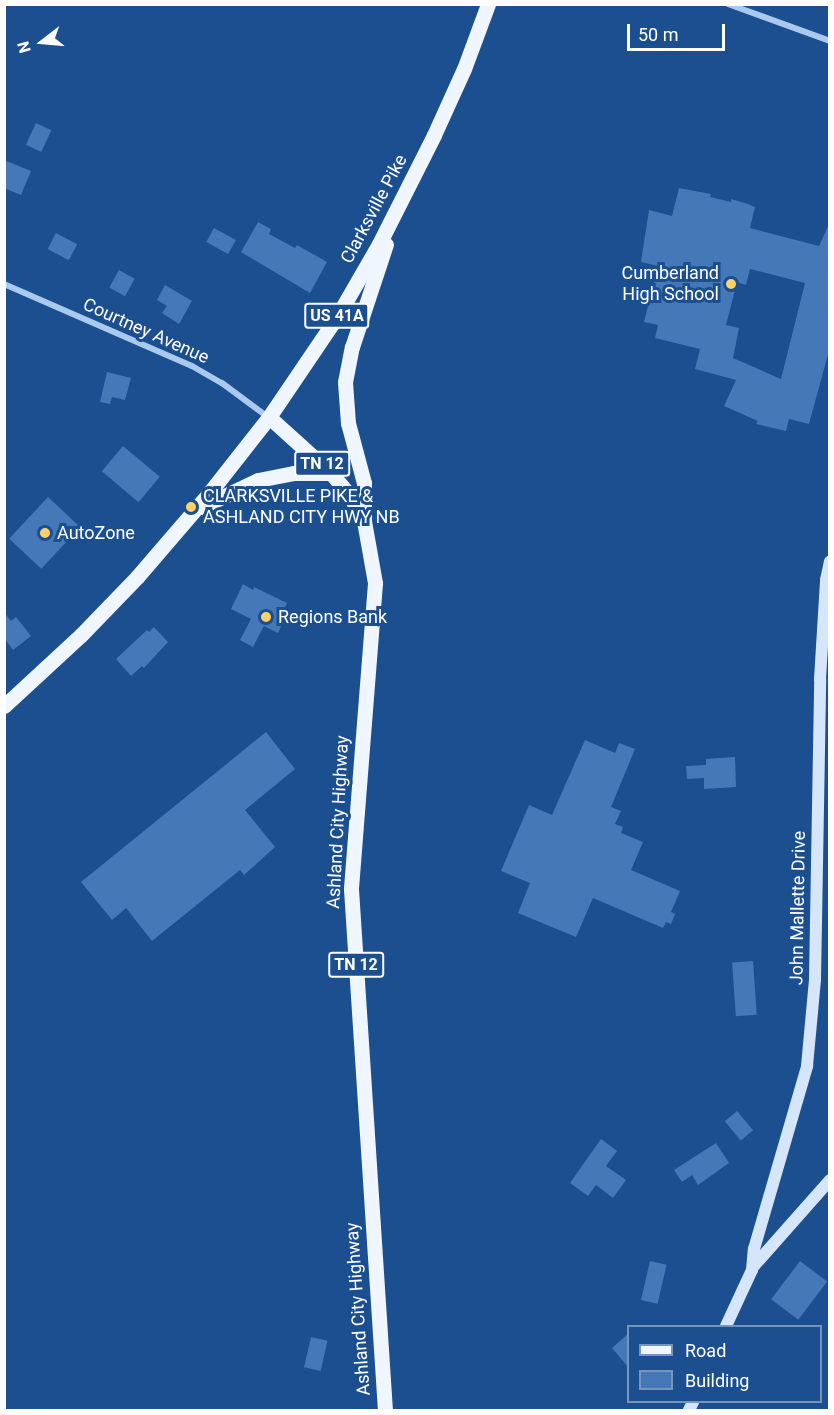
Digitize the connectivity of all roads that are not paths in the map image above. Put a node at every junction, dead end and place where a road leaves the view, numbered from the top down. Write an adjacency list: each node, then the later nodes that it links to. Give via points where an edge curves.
1 (488, 4): 4 (main road, Clarksville Pike / US 41A, via 464,69)
2 (728, 4): 3 (street)
3 (830, 41)
4 (397, 210): 6 (main road, Clarksville Pike / US 41A, via 338,315); 9 (main road, via 352,347 345,382 348,423 364,483)
5 (4, 284): 6 (street, Courtney Avenue, via 192,366 222,382)
6 (269, 417): 7 (main road, Ashland City Highway / TN 12); 8 (main road, US 41A)
7 (331, 473): 8 (main road, via 294,473 258,480); 9 (main road, Ashland City Highway / TN 12)
8 (195, 510): 11 (main road, US 41A, via 81,635)
9 (364, 521): 15 (main road, Ashland City Highway / TN 12, via 375,583 351,889)
10 (830, 561): 13 (street, John Mallette Drive, via 820,679 815,979 807,1066 754,1249)
11 (4, 706)
12 (830, 1180): 13 (street)
13 (752, 1270): 14 (street)
14 (726, 1325)
15 (385, 1410)

